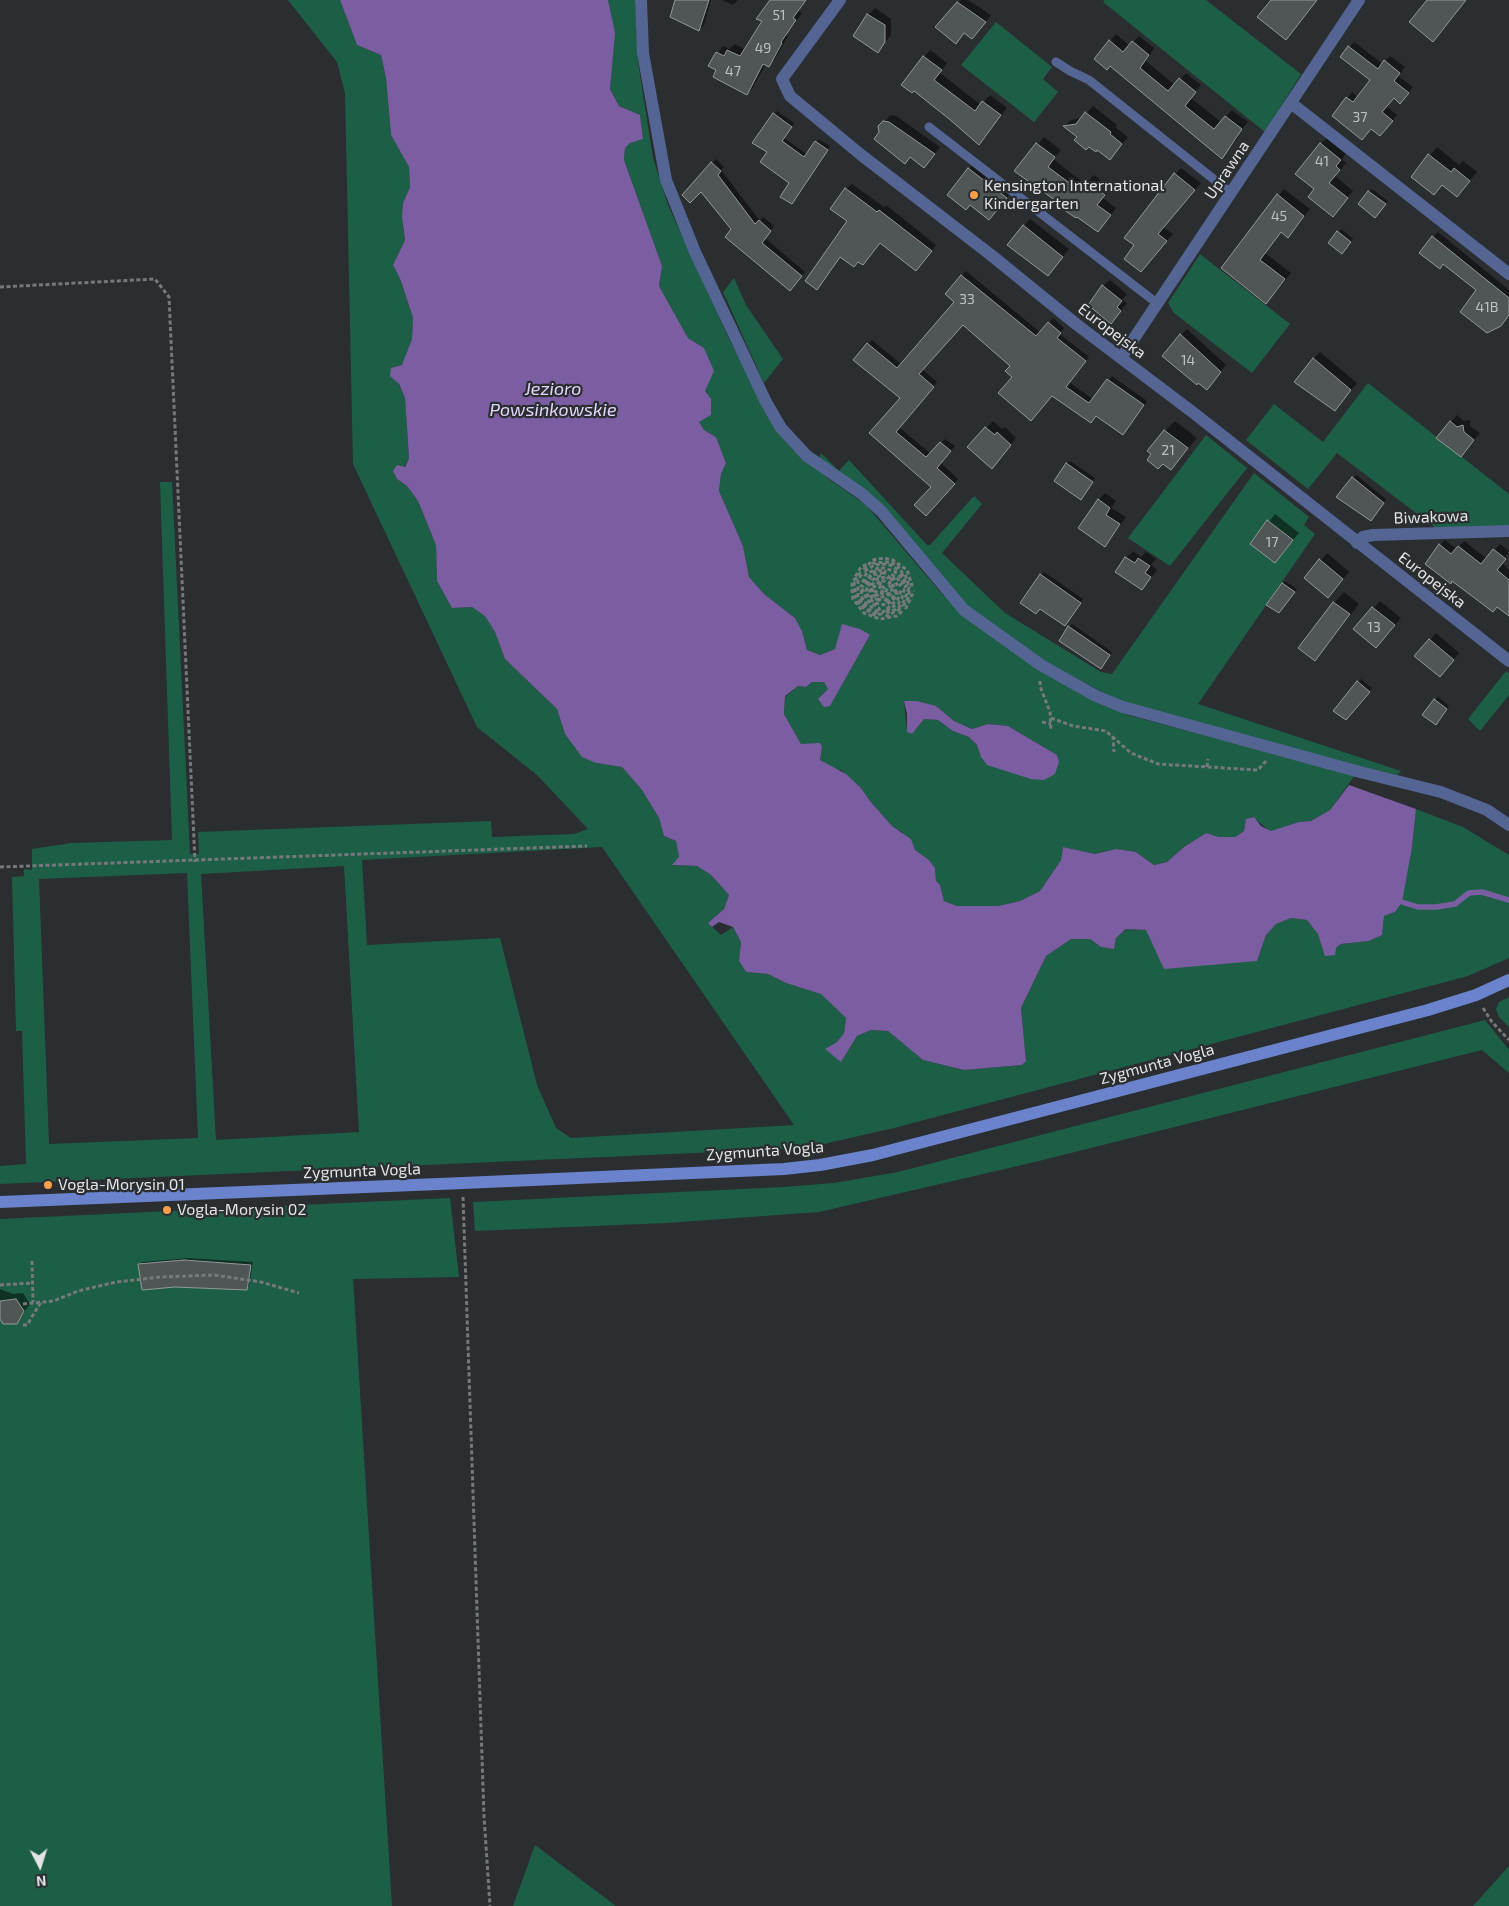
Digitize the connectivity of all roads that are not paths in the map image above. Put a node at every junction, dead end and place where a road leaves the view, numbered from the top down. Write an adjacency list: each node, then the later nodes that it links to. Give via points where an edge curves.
1 (641, 0): 14 (street, via 643,53 666,180 695,252 774,417 807,456 881,511 964,610 1041,665 1096,696 1123,707 1454,796 1487,810)
2 (840, 0): 10 (street, Europejska, via 782,79 787,92 860,154)
3 (1359, 0): 5 (street, Uprawna)
4 (1056, 62): 7 (lane, via 1089,80)
5 (1291, 103): 7 (street, Uprawna); 8 (street)
6 (929, 127): 9 (lane)
7 (1231, 193): 9 (street, Uprawna)
8 (1509, 274)
9 (1158, 304): 10 (street, Uprawna)
10 (1121, 358): 12 (street, Europejska)
11 (1509, 531): 12 (street, Biwakowa, via 1373,535 1363,537)
12 (1357, 543): 13 (street, Europejska)
13 (1509, 661)
14 (1509, 825)
15 (1509, 980): 16 (street, Zygmunta Vogla, via 1439,1007 851,1159 784,1169)
16 (0, 1202)

